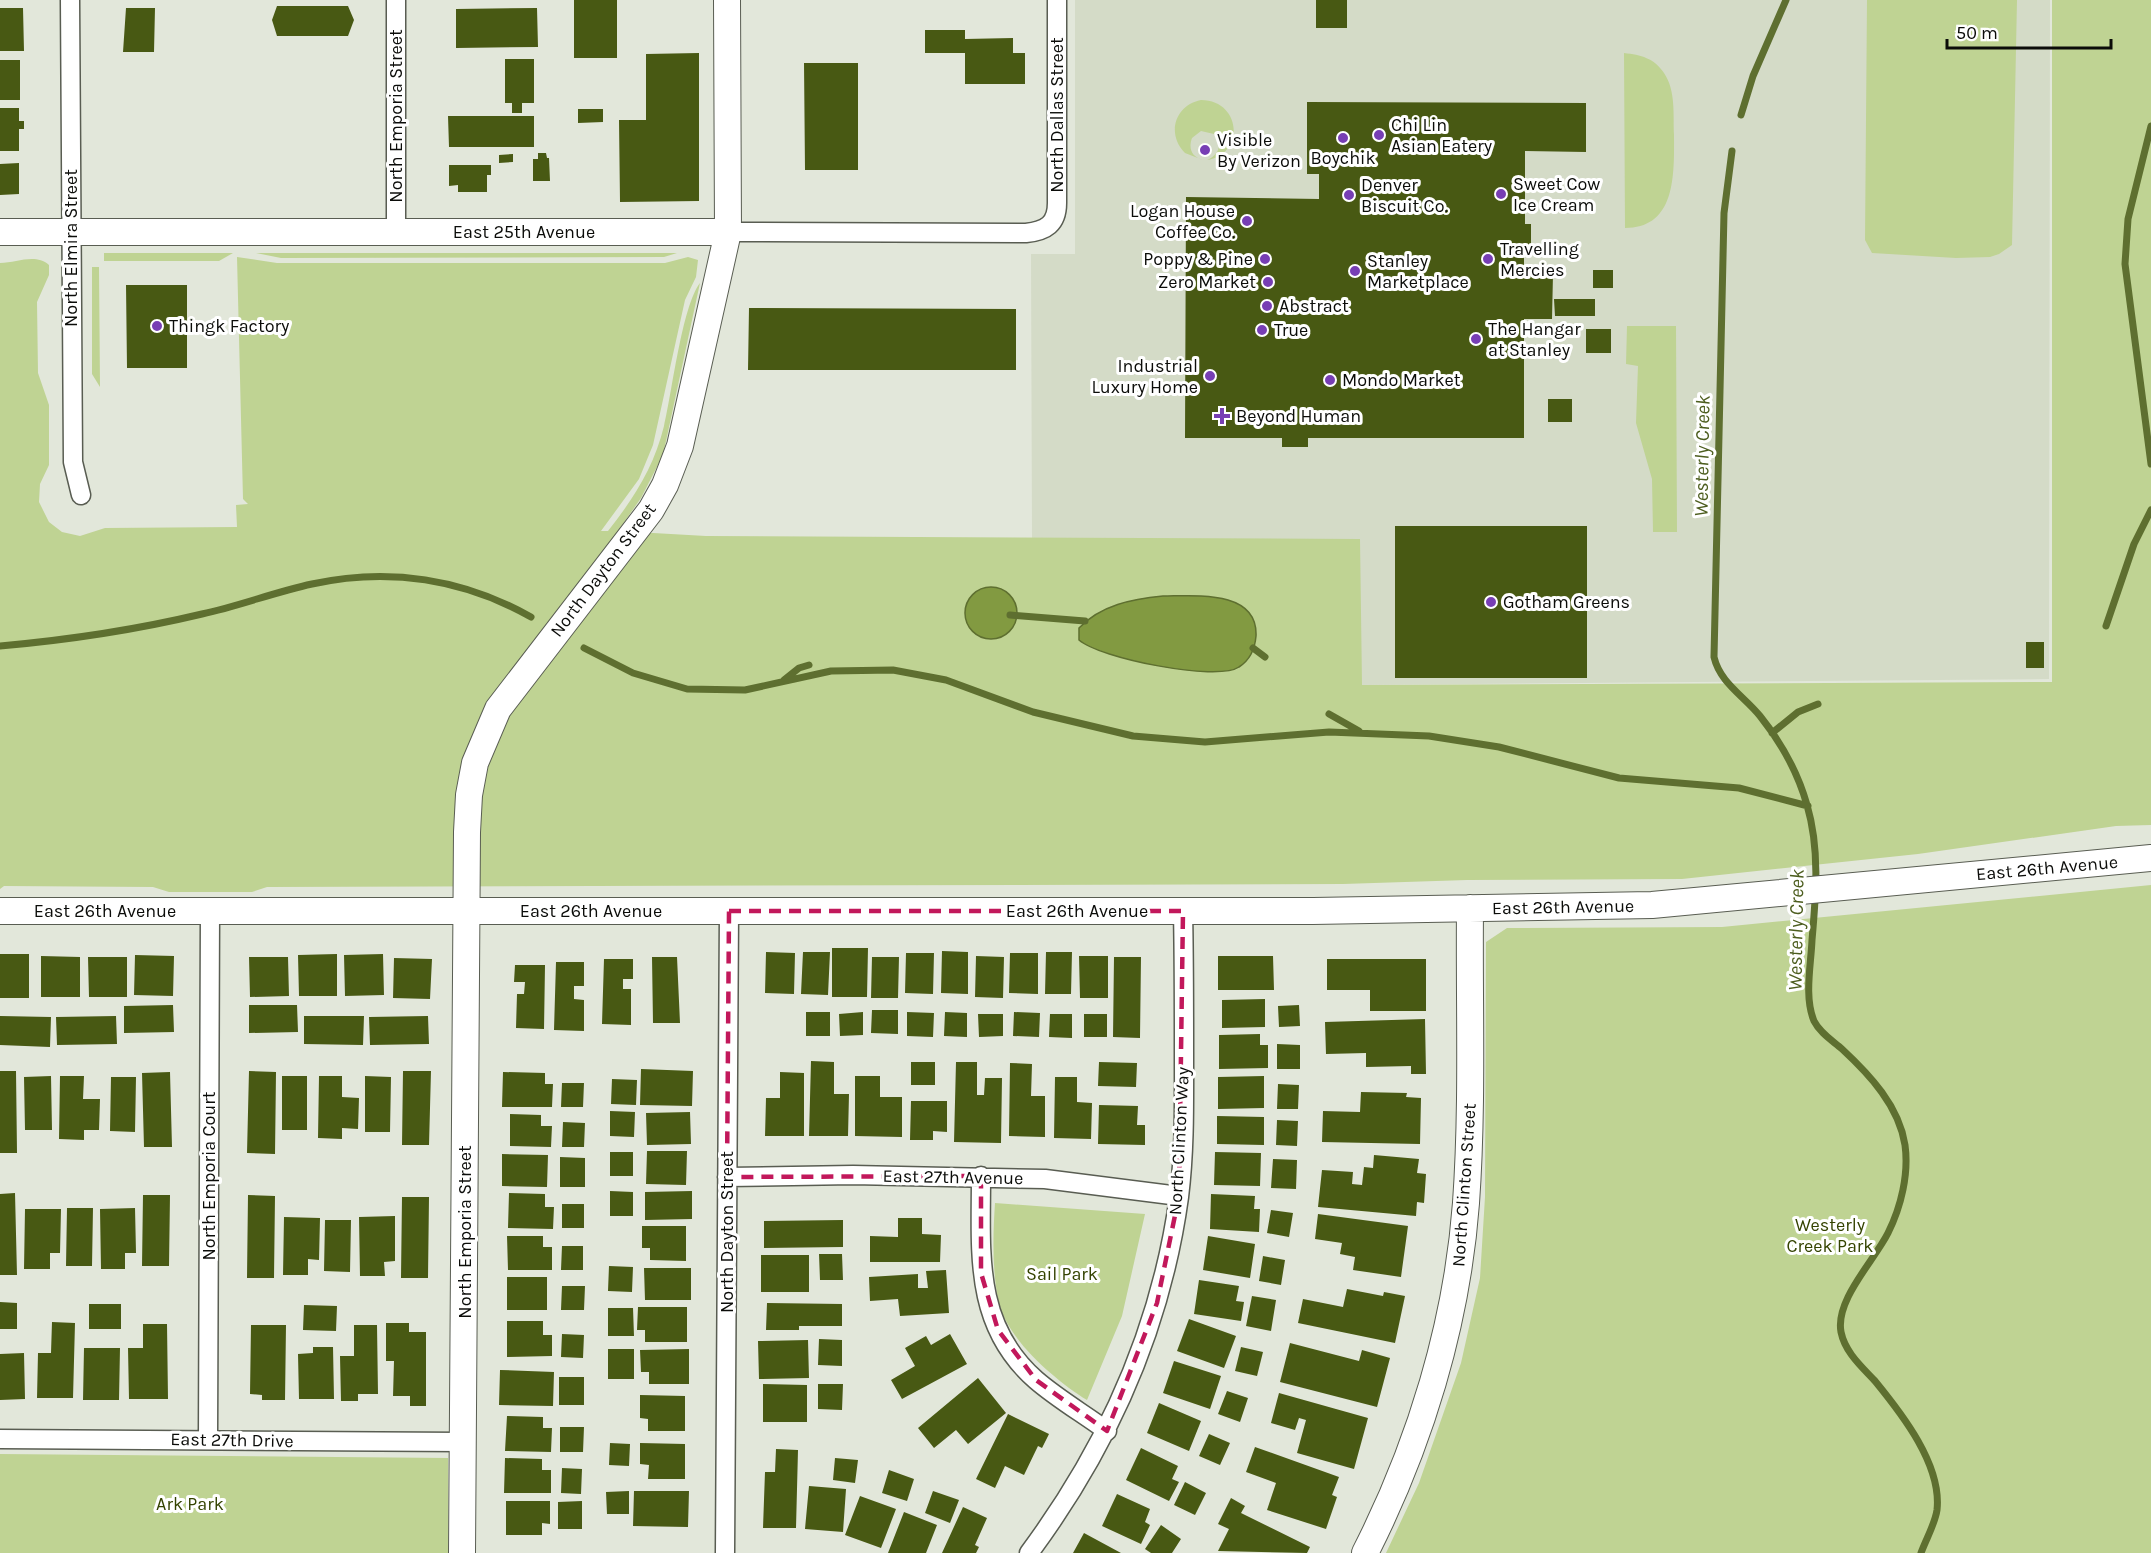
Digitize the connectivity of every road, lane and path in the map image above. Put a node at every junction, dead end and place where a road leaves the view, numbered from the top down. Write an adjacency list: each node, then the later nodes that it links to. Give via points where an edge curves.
1 (70, 0): 9 (street, North Elmira Street)
2 (396, 0): 7 (street, North Emporia Street)
3 (727, 0): 8 (street, North Dayton Street)
4 (1057, 0): 5 (street, North Dallas Street, via 1058,203)
5 (1048, 227): 8 (street, East 25th Avenue, via 1026,233)
6 (0, 232): 9 (street, East 25th Avenue)
7 (396, 232): 8 (street, East 25th Avenue); 9 (street, East 25th Avenue)
8 (728, 232): 15 (street, North Dayton Street, via 683,432 665,485 640,525 504,699 480,747 469,795)
9 (70, 233): 10 (street, North Elmira Street, via 73,462)
10 (81, 495)
11 (2151, 858): 12 (street, East 26th Avenue, via 1750,898 1652,905)
12 (1470, 908): 17 (street, East 26th Avenue); 28 (street, North Clinton Street, via 1470,1117 1466,1204 1457,1274 1439,1359 1419,1425 1388,1507)
13 (0, 911): 14 (street, East 26th Avenue)
14 (210, 911): 15 (street, East 26th Avenue); 23 (street, North Emporia Court)
15 (467, 911): 16 (street, East 26th Avenue); 24 (street, North Emporia Street)
16 (729, 911): 17 (street, East 26th Avenue); 19 (street, North Dayton Street)
17 (1184, 911): 20 (street, North Clinton Way, via 1184,1095)
18 (981, 1176): 19 (street, East 27th Avenue); 20 (street, East 27th Avenue, via 1045,1179); 21 (street, via 981,1272 998,1330 1012,1354 1036,1380)
19 (727, 1177): 26 (street, North Dayton Street)
20 (1179, 1196): 21 (street, North Clinton Way, via 1157,1303)
21 (1107, 1431): 27 (street, North Clinton Way, via 1076,1486)
22 (0, 1439): 23 (street, East 27th Drive)
23 (208, 1440): 24 (street, East 27th Drive)
24 (463, 1442): 25 (street, North Emporia Street)
25 (462, 1553)
26 (725, 1553)
27 (1029, 1553)
28 (1365, 1553)

